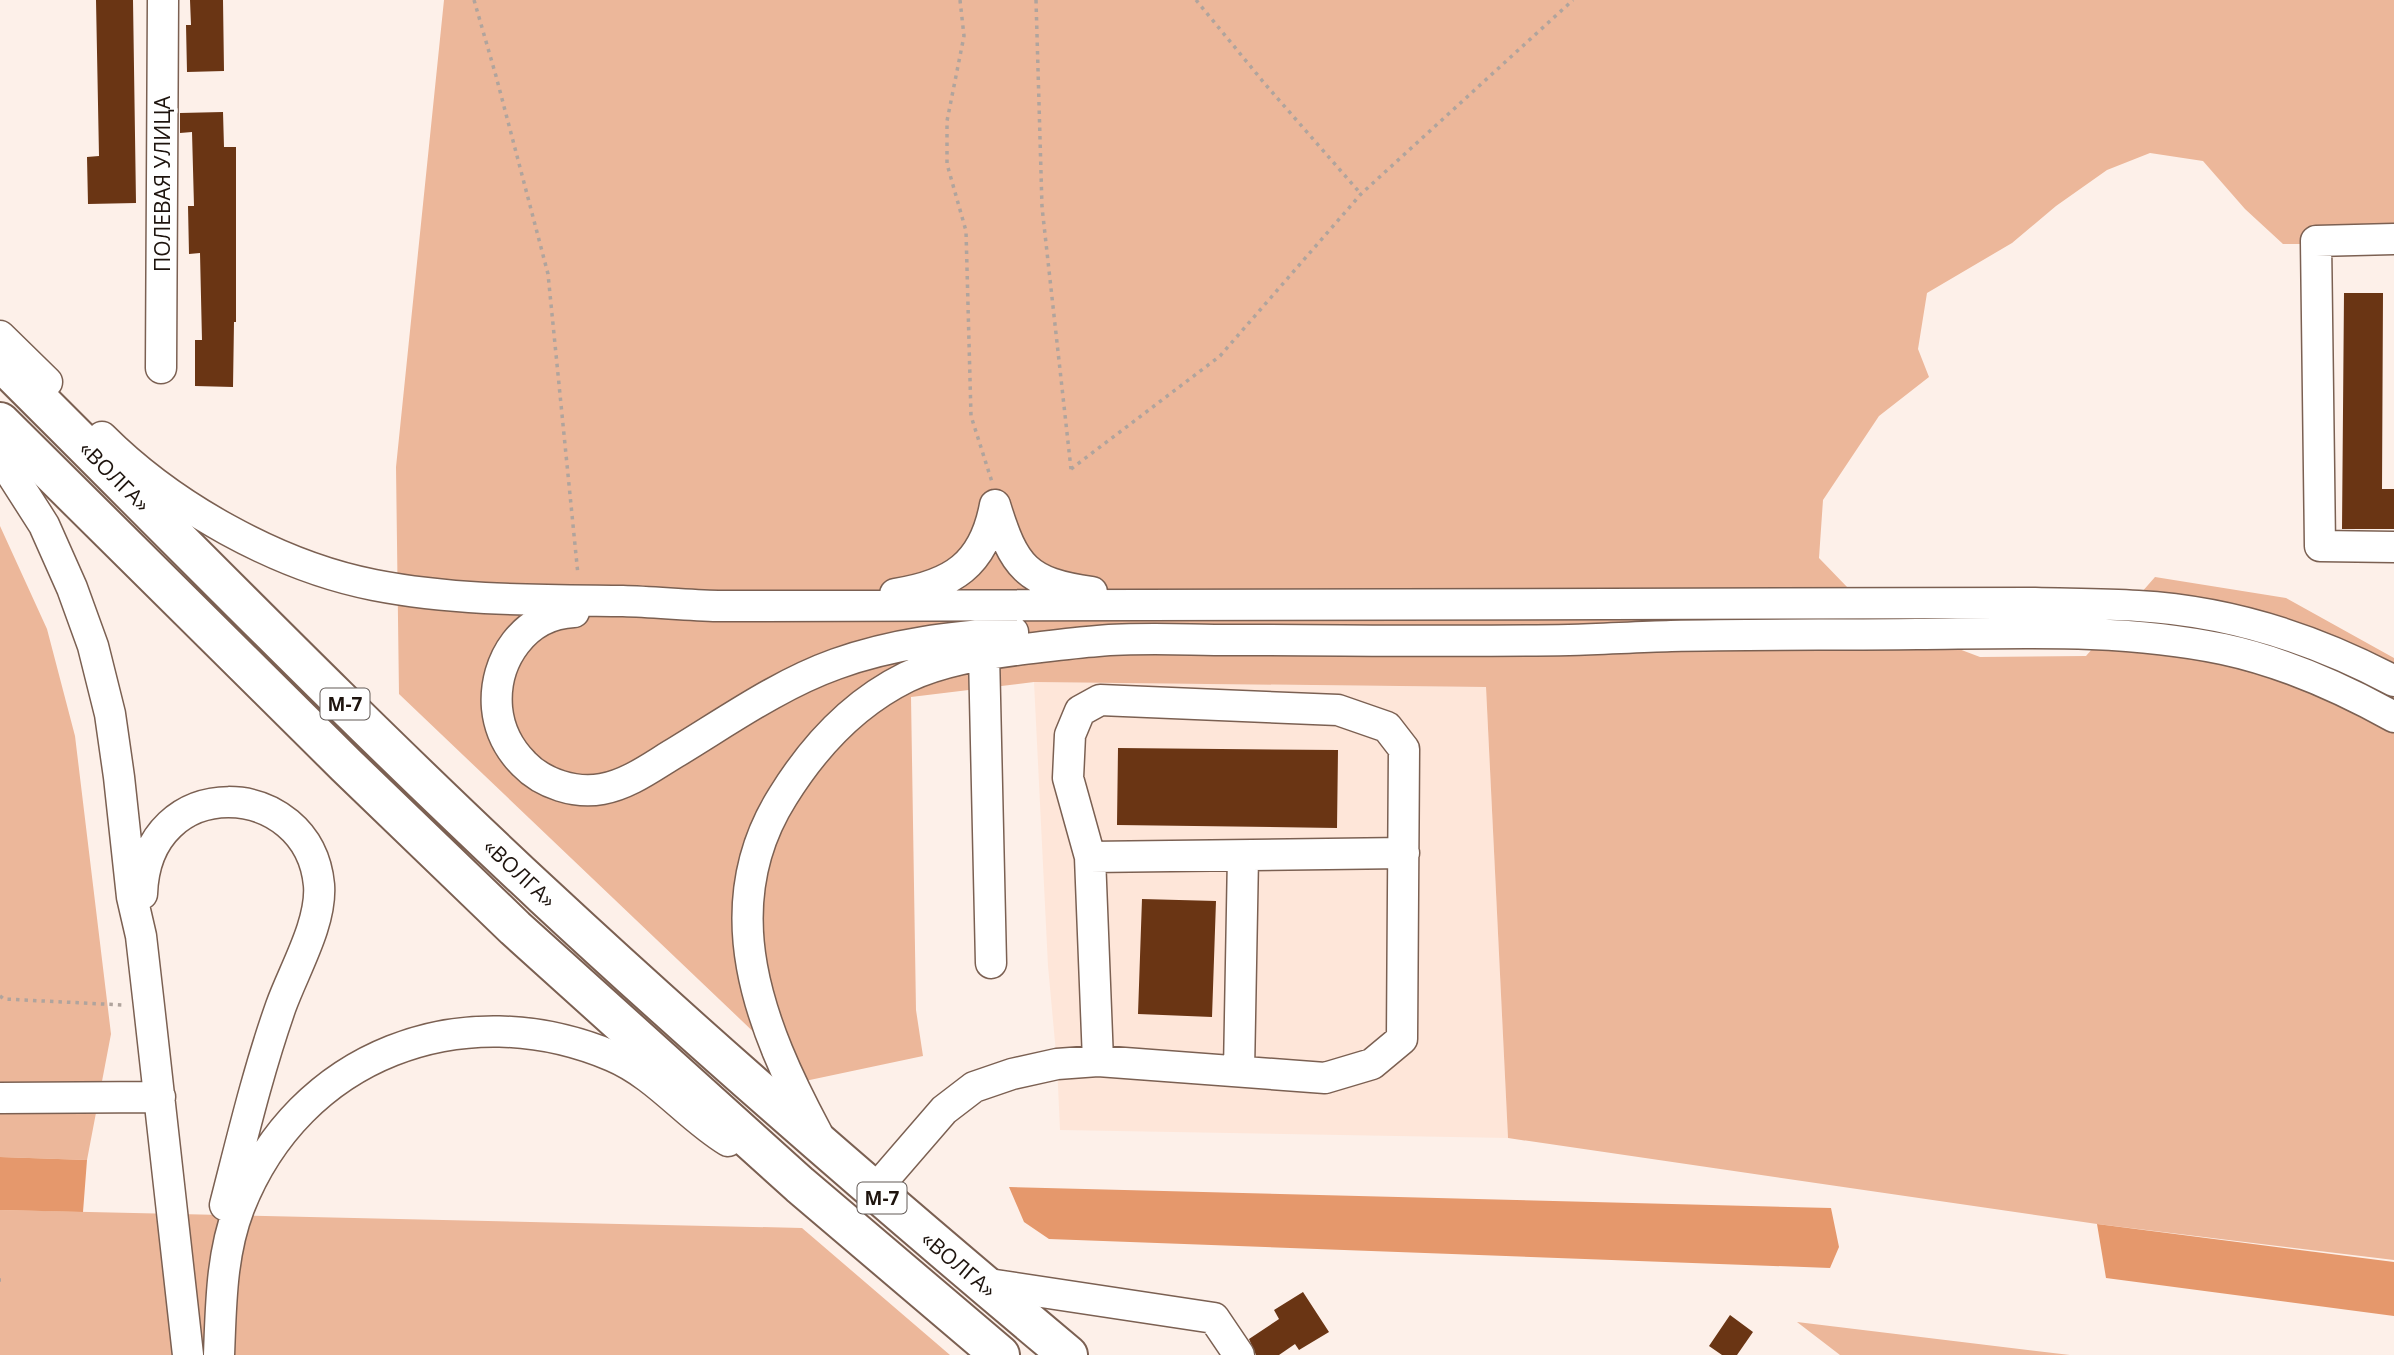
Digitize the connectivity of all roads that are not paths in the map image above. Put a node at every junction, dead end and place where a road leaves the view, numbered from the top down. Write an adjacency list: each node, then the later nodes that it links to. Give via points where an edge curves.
1 (163, 0): 5 (street, ПОЛЕВАЯ УЛИЦА)
2 (2394, 239): 8 (street, via 2316,241 2320,546)
3 (0, 336): 9 (street, via 124,460 175,497 275,553 332,574 408,591 518,601)
4 (0, 361): 25 (highway, «ВОЛГА» / М-7, via 457,814)
5 (161, 368)
6 (0, 422): 26 (highway, «ВОЛГА» / М-7, via 515,928)
7 (0, 456): 19 (street, via 44,525 93,646 110,713 132,897)
8 (2394, 547)
9 (718, 606): 10 (street); 12 (street, via 570,612 532,626 508,653 499,678 497,708 514,755 549,782 573,789 601,789 633,778 793,682 881,650 939,638 1025,631)
10 (828, 606): 11 (street); 11 (street, via 925,589 948,579 981,547 995,505 1014,555 1042,581)
11 (1197, 606): 14 (street, via 2139,606 2232,619 2297,637)
12 (1102, 640): 13 (street); 15 (street, via 2135,636 2226,650 2288,667 2343,689)
13 (984, 654): 20 (street); 25 (street, via 908,677 872,697 828,734 798,771 757,850 746,920 756,991 795,1093)
14 (2394, 681)
15 (2394, 717)
16 (1404, 853): 17 (street); 18 (street, via 1404,749 1387,727 1338,710 1100,700 1080,711 1070,735 1068,778); 22 (street, via 1402,1039 1372,1064 1325,1078)
17 (1243, 856): 18 (street); 22 (street)
18 (1090, 857): 21 (street)
19 (141, 936): 23 (street); 31 (street, via 142,874 148,854 160,833 194,808 219,801 260,807 290,827 307,846 319,887 317,910 263,1062 222,1217 211,1312)
20 (991, 963)
21 (1098, 1061): 22 (street); 27 (street, via 1057,1064 974,1087 944,1110)
22 (1239, 1071)
23 (159, 1097): 24 (street); 30 (street)
24 (0, 1098)
25 (823, 1146): 27 (highway, «ВОЛГА» / М-7)
26 (800, 1185): 29 (highway, «ВОЛГА» / М-7); 31 (street, via 718,1135 642,1073 569,1040 495,1031 440,1036 404,1046 330,1085 303,1109 262,1163 238,1210 229,1241)
27 (874, 1191): 28 (highway, «ВОЛГА» / М-7)
28 (982, 1283): 34 (highway, «ВОЛГА» / М-7); 35 (street, via 1214,1318)
29 (914, 1284): 32 (street); 33 (highway, «ВОЛГА» / М-7)
30 (188, 1355)
31 (218, 1355)
32 (980, 1355)
33 (1000, 1355)
34 (1068, 1355)
35 (1238, 1355)

